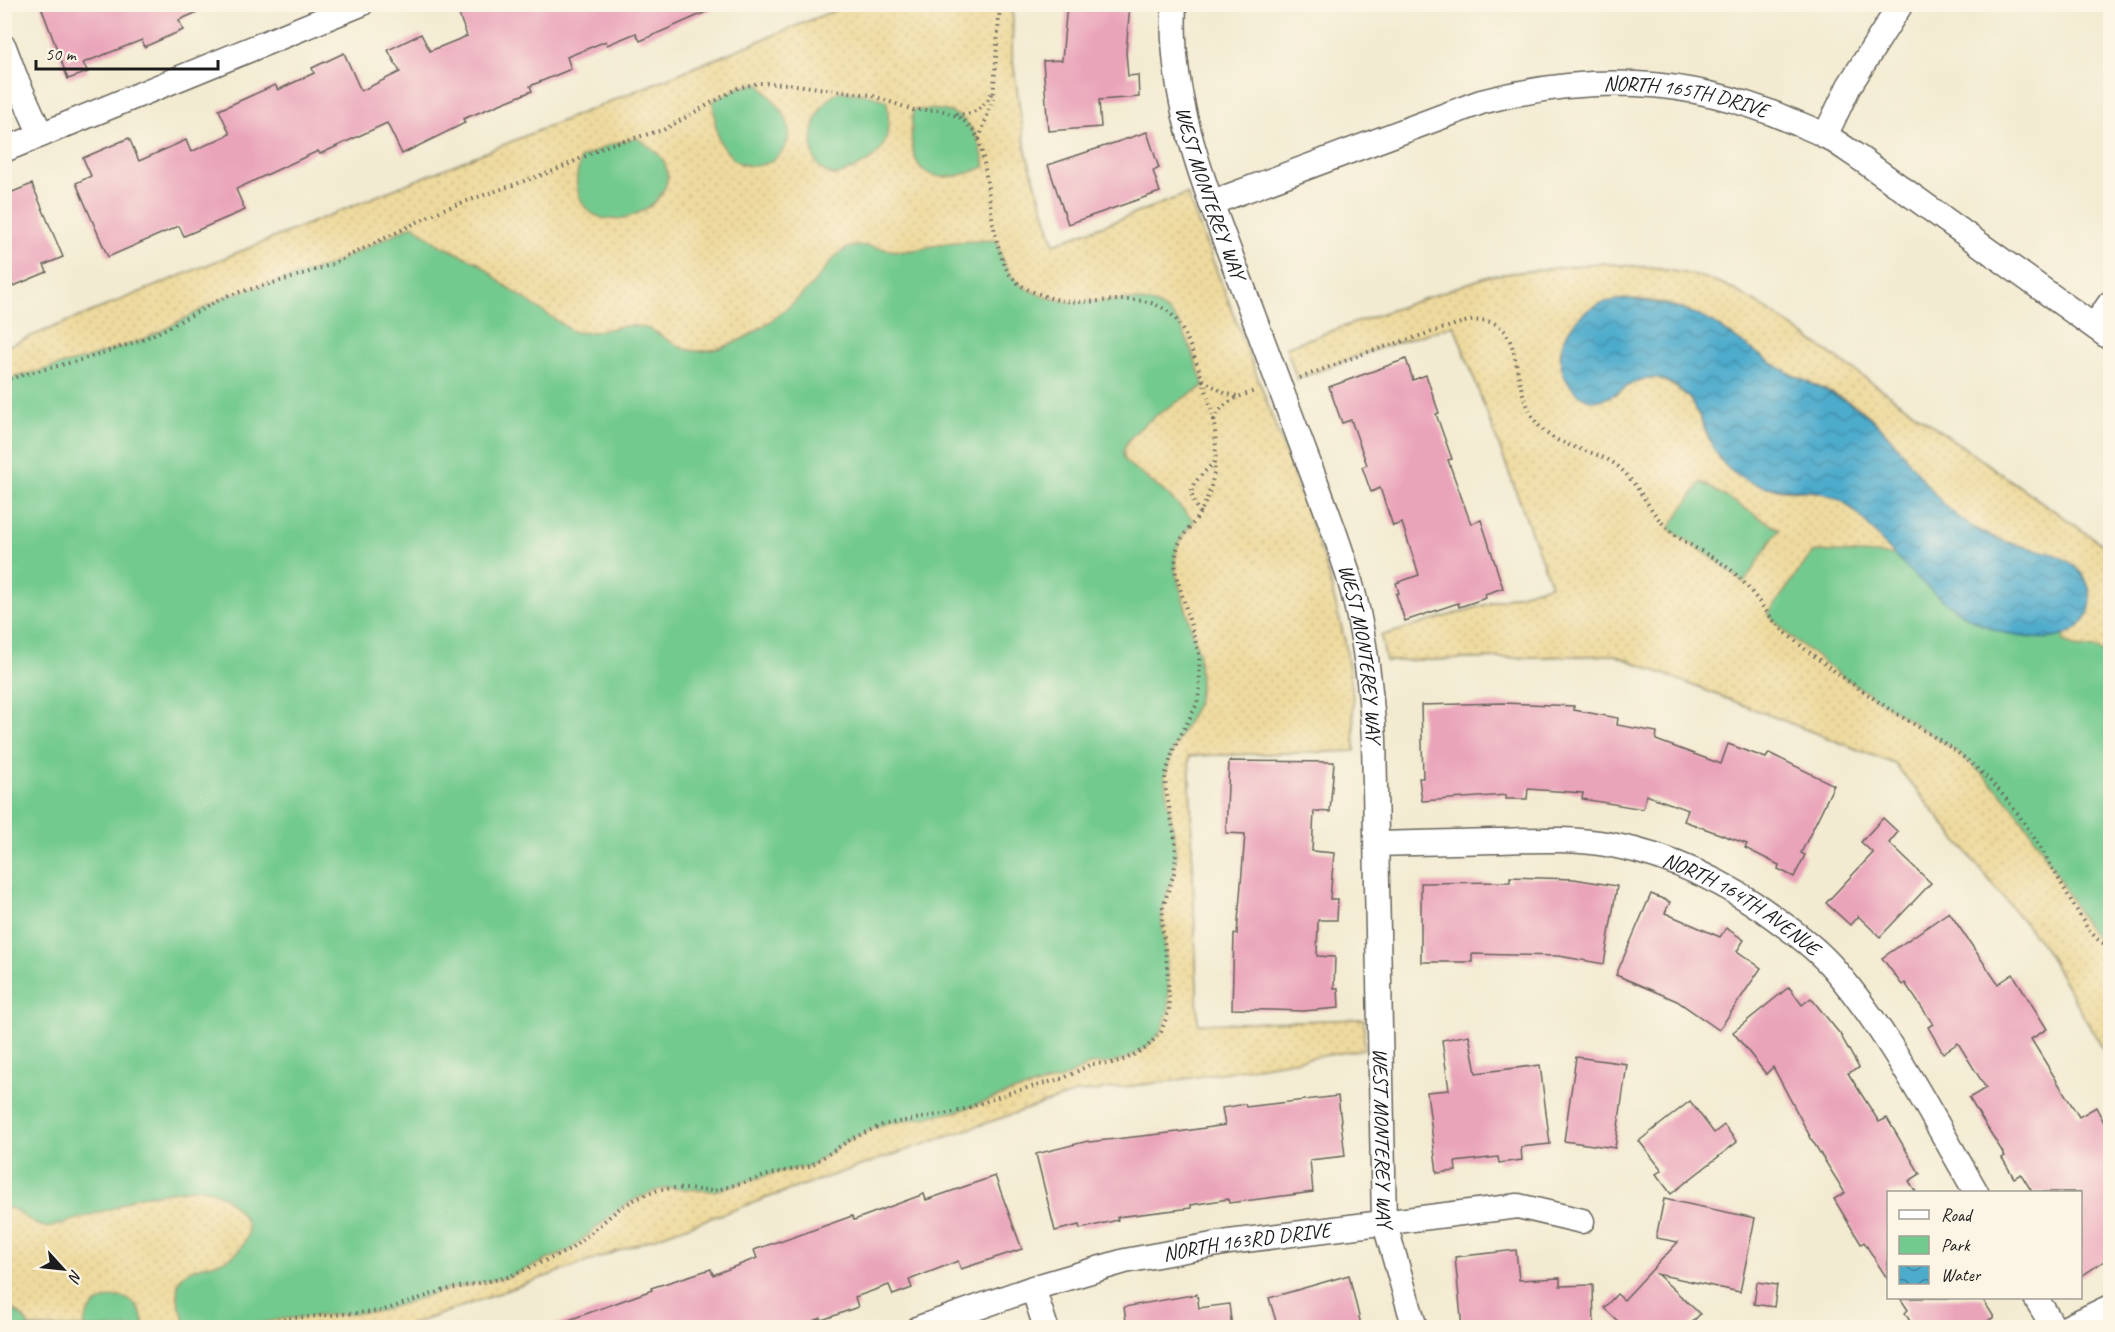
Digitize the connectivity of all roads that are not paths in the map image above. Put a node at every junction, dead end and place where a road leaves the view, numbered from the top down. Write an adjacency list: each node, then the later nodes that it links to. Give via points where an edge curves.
1 (361, 4): 5 (street)
2 (1174, 4): 8 (street, WEST MONTEREY WAY, via 1180,93)
3 (1901, 4): 6 (street, via 1849,86)
4 (4, 47): 5 (street)
5 (41, 135): 7 (street)
6 (1825, 136): 8 (street, NORTH 165TH DRIVE, via 1718,94 1611,82 1552,87 1481,102); 10 (street, NORTH 165TH DRIVE)
7 (4, 150)
8 (1211, 202): 11 (street, WEST MONTEREY WAY, via 1346,567 1361,628 1372,702)
9 (2110, 303): 10 (street)
10 (2102, 332)
11 (1376, 844): 12 (street, NORTH 164TH AVENUE, via 1539,840 1612,845 1709,876 1755,903 1834,968 1889,1044); 13 (street, WEST MONTEREY WAY)
12 (1975, 1191)
13 (1384, 1221): 14 (street, NORTH 163RD DRIVE, via 1518,1206); 15 (street, NORTH 163RD DRIVE, via 1136,1259); 20 (street, WEST MONTEREY WAY)
14 (1582, 1221)
15 (1033, 1288): 18 (street, NORTH 163RD DRIVE); 19 (street)
16 (2037, 1299): 21 (street)
17 (2110, 1307): 22 (street)
18 (919, 1328)
19 (1046, 1328)
20 (1414, 1328)
21 (2054, 1328)
22 (2066, 1328)

